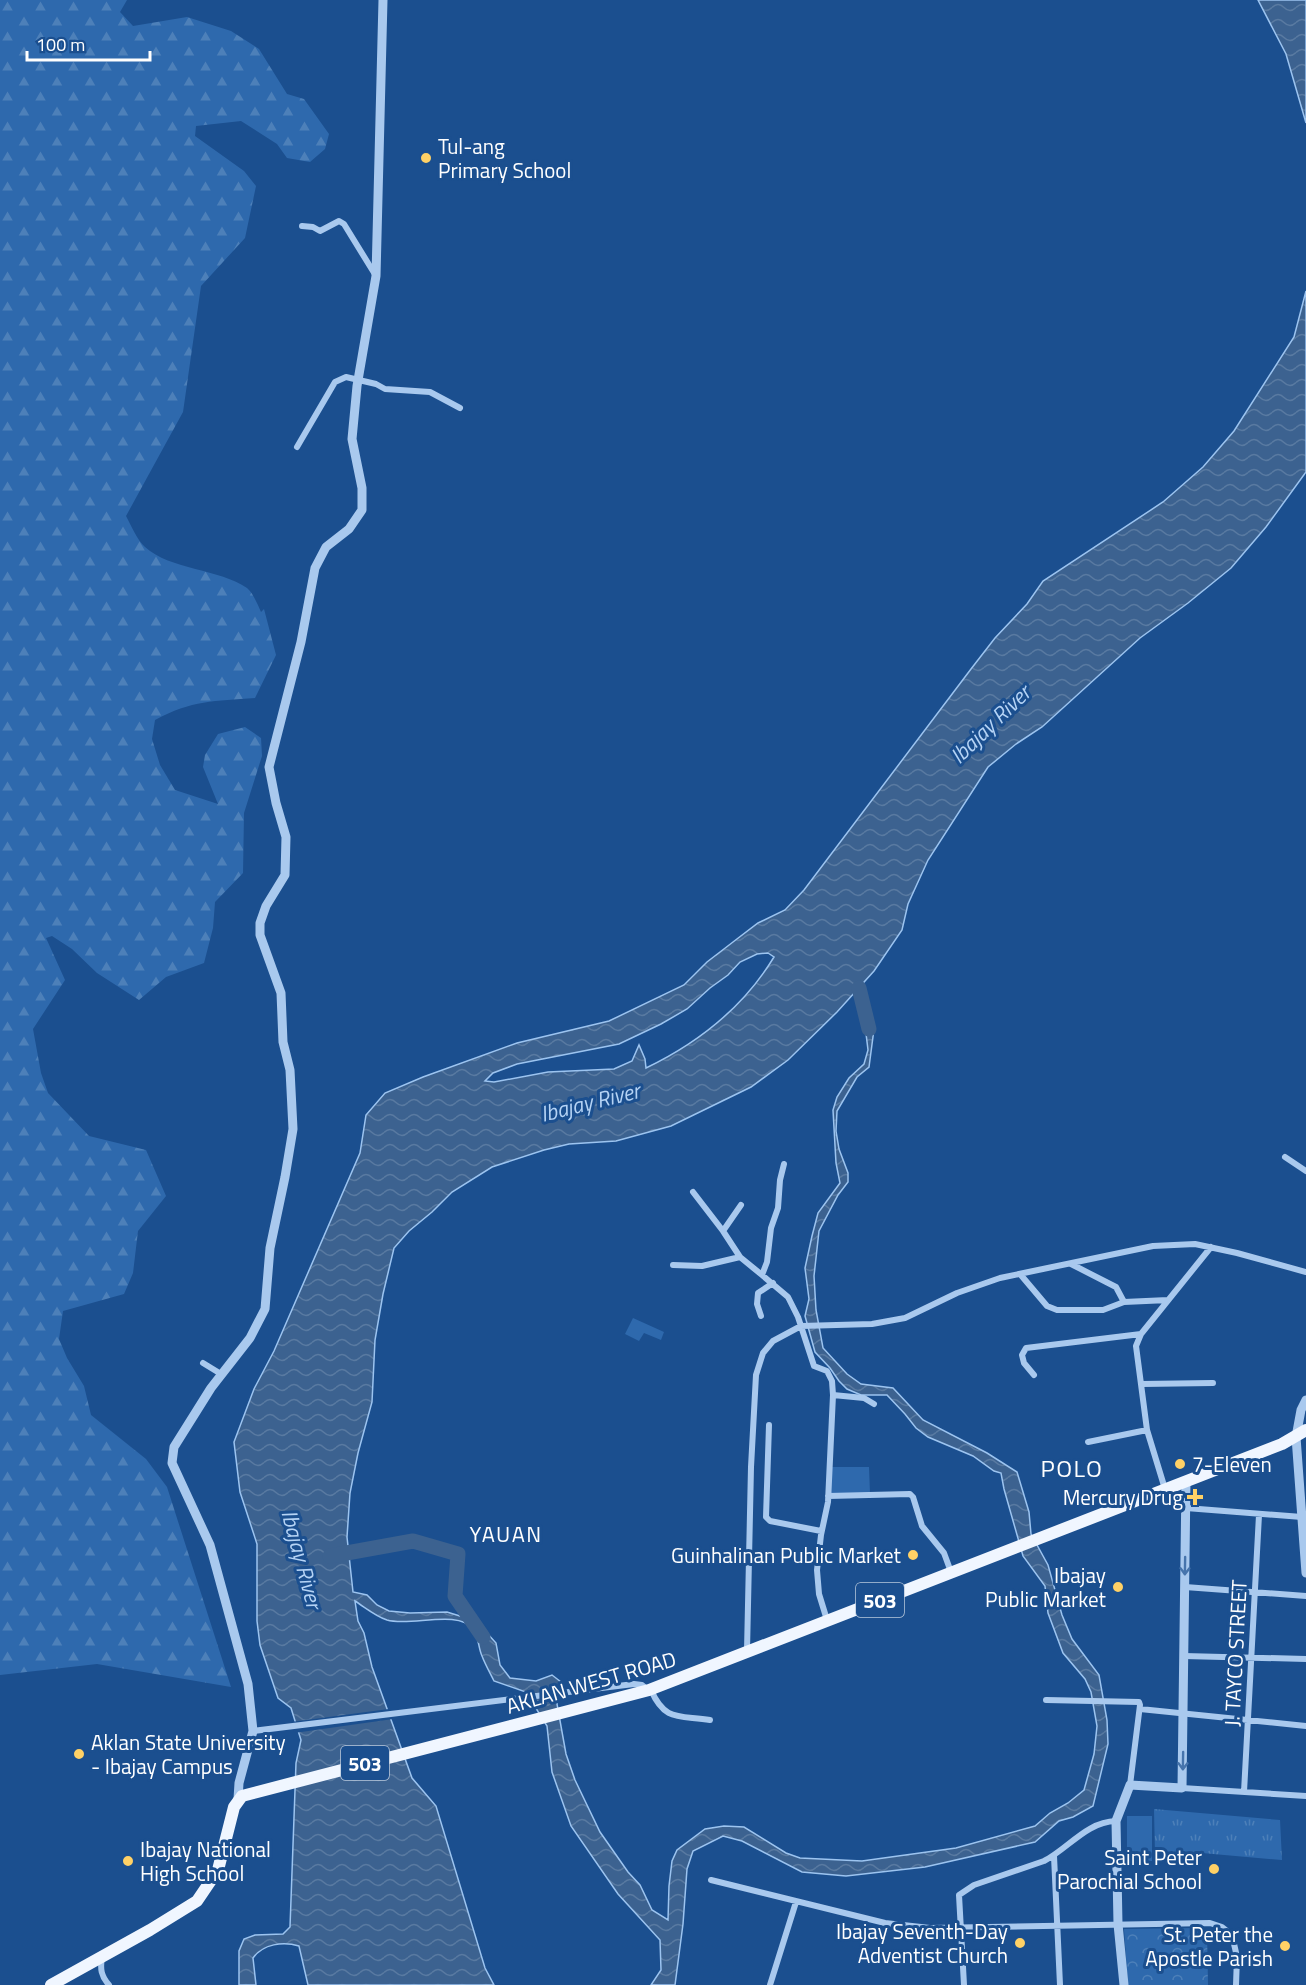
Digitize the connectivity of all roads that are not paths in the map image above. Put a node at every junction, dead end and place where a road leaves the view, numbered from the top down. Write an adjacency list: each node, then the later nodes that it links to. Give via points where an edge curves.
1 (383, 0): 3 (street)
2 (302, 226): 3 (street, via 320,231 333,222 344,224)
3 (376, 276): 4 (street)
4 (358, 380): 5 (street, via 401,391 430,392); 6 (street, via 346,377 335,382); 27 (street, via 352,439 363,488 362,510 349,529 326,547 315,568 301,642 269,767 286,837 285,875 266,906 260,935 281,993 293,1129 270,1248 265,1309 250,1338)
5 (460, 408)
6 (297, 447)
7 (1285, 1157): 9 (street)
8 (784, 1164): 19 (street)
9 (1306, 1171)
10 (693, 1192): 12 (street)
11 (741, 1205): 12 (street)
12 (723, 1232): 14 (street)
13 (1211, 1247): 15 (street, via 1154,1246); 17 (street); 21 (street)
14 (740, 1257): 16 (street, via 702,1266); 19 (street)
15 (1070, 1264): 18 (street); 22 (street, via 1116,1287)
16 (673, 1265)
17 (1306, 1272)
18 (1020, 1274): 22 (street, via 1047,1306 1057,1310 1103,1310); 24 (street, via 957,1293 904,1318 872,1324)
19 (762, 1275): 20 (street)
20 (773, 1283): 23 (street, via 758,1293); 24 (street, via 788,1297)
21 (1168, 1300): 22 (street); 25 (street)
22 (1124, 1302)
23 (760, 1316)
24 (801, 1326): 31 (street, via 814,1366 830,1374); 51 (street, via 773,1341 756,1375)
25 (1141, 1334): 28 (street, via 1026,1348 1022,1355 1024,1363); 30 (street, via 1136,1346)
26 (203, 1364): 27 (street)
27 (221, 1374): 62 (street, via 174,1447 172,1463 210,1545 243,1660)
28 (1034, 1375)
29 (1213, 1383): 30 (street)
30 (1142, 1384): 35 (street)
31 (833, 1395): 33 (street, via 864,1398); 40 (street)
32 (1306, 1400): 36 (street, via 1301,1410)
33 (874, 1404)
34 (770, 1425): 44 (street, via 766,1517)
35 (1147, 1430): 37 (street); 39 (street)
36 (1301, 1434): 38 (main road, AKLAN WEST ROAD / 503); 43 (street)
37 (1088, 1442)
38 (1186, 1481): 39 (main road, AKLAN WEST ROAD / 503); 41 (street)
39 (1163, 1490): 41 (street); 45 (main road, AKLAN WEST ROAD / 503)
40 (828, 1496): 44 (street); 45 (street, via 909,1494 922,1526 944,1554)
41 (1186, 1508): 42 (street); 47 (street, one-way to 47)
42 (1259, 1515): 43 (street); 48 (street, J. TAYCO STREET)
43 (1302, 1517): 46 (street)
44 (822, 1531): 50 (street, via 817,1570)
45 (951, 1572): 50 (main road, AKLAN WEST ROAD / 503)
46 (1306, 1573)
47 (1185, 1587): 48 (street); 52 (street)
48 (1255, 1592): 49 (street); 53 (street, J. TAYCO STREET)
49 (1306, 1596)
50 (827, 1620): 51 (main road, AKLAN WEST ROAD / 503)
51 (747, 1651): 55 (main road, AKLAN WEST ROAD / 503)
52 (1184, 1656): 53 (street); 58 (street)
53 (1251, 1658): 54 (street); 60 (street, J. TAYCO STREET)
54 (1306, 1659)
55 (650, 1690): 59 (street, via 664,1711); 62 (street, via 642,1684 571,1690); 67 (main road, AKLAN WEST ROAD / 503)
56 (1046, 1700): 57 (street, via 1139,1702)
57 (1140, 1709): 58 (street); 63 (street)
58 (1183, 1715): 60 (street); 64 (street, one-way to 64)
59 (710, 1720)
60 (1248, 1720): 61 (street); 65 (street, J. TAYCO STREET)
61 (1306, 1726)
62 (253, 1731): 67 (street)
63 (1130, 1785): 64 (street); 68 (street)
64 (1182, 1788): 65 (street)
65 (1244, 1792): 66 (street)
66 (1306, 1796)
67 (238, 1799): 75 (main road, via 218,1870 201,1896)
68 (1116, 1821): 69 (street, via 1088,1829); 72 (street)
69 (1054, 1856): 73 (street); 74 (street, via 974,1885 958,1895)
70 (711, 1880): 71 (street)
71 (796, 1902): 74 (street, via 885,1923); 79 (street)
72 (1118, 1924): 73 (street); 76 (street, via 1200,1922 1222,1927 1235,1942); 82 (street)
73 (1057, 1925): 74 (street); 81 (street)
74 (961, 1928): 80 (street)
75 (102, 1956): 77 (main road); 78 (street, via 102,1975)
76 (1238, 1984)
77 (51, 1985)
78 (109, 1985)
79 (770, 1985)
80 (964, 1985)
81 (1060, 1985)
82 (1124, 1985)

